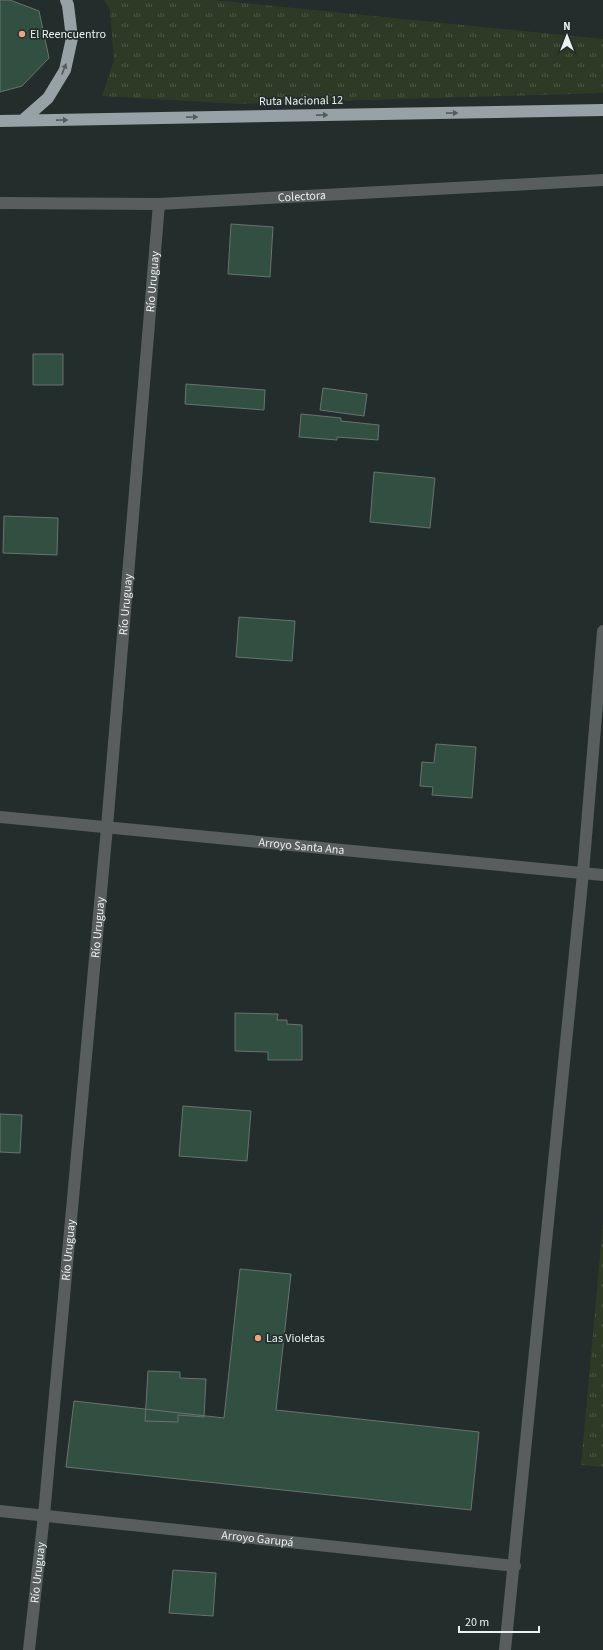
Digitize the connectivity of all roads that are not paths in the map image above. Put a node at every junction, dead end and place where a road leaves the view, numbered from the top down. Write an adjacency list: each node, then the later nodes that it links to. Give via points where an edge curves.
1 (66, 0): 3 (highway, one-way to 1, via 48,98 65,70 72,38)
2 (603, 110): 3 (highway, Ruta Nacional 12, one-way to 2)
3 (23, 120): 4 (highway, Ruta Nacional 12)
4 (0, 121)
5 (603, 180): 7 (street, Colectora)
6 (0, 203): 7 (street, Colectora)
7 (159, 204): 10 (street, Río Uruguay)
8 (603, 631): 11 (street)
9 (0, 817): 10 (street, Arroyo Santa Ana)
10 (107, 827): 11 (street, Arroyo Santa Ana); 14 (street, Río Uruguay)
11 (583, 873): 12 (street, Arroyo Santa Ana); 15 (street)
12 (603, 875)
13 (0, 1511): 14 (street, Arroyo Garupá)
14 (44, 1516): 15 (street, Arroyo Garupá); 16 (street, Río Uruguay)
15 (515, 1566): 17 (street)
16 (29, 1650)
17 (505, 1650)

